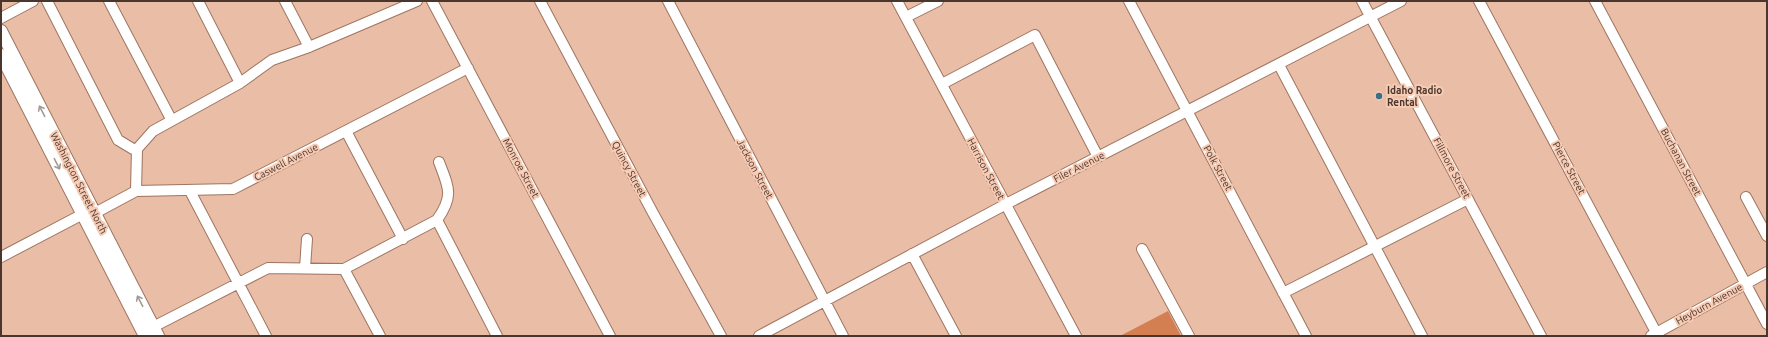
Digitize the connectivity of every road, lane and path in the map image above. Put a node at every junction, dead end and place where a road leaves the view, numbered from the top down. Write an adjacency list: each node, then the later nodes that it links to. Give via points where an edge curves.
1 (33, 1): 19 (street)
2 (47, 1): 30 (street, via 118,140)
3 (109, 1): 28 (street)
4 (198, 1): 25 (street)
5 (285, 1): 21 (street)
6 (417, 1): 21 (street)
7 (432, 1): 24 (street, Monroe Street)
8 (540, 1): 61 (street, Quincy Street)
9 (668, 1): 53 (street, Jackson Street)
10 (897, 1): 17 (street, Harrison Street)
11 (938, 1): 17 (street)
12 (1129, 1): 27 (street, Polk Street)
13 (1362, 1): 18 (street, Fillmore Street)
14 (1401, 1): 18 (street, Filer Avenue)
15 (1479, 1): 56 (street, Pierce Street)
16 (1594, 1): 51 (street, Buchanan Street)
17 (906, 17): 26 (street, Harrison Street)
18 (1372, 17): 23 (street, Filer Avenue); 36 (street, Fillmore Street)
19 (1, 18)
20 (1, 31): 38 (main road, Washington Street North, one-way to 20)
21 (309, 47): 25 (street, via 272,60)
22 (1, 55): 38 (main road, Washington Street North, one-way to 38)
23 (1279, 64): 27 (street, Filer Avenue); 43 (street)
24 (468, 68): 29 (street, Caswell Avenue); 60 (street, Monroe Street)
25 (240, 83): 28 (street)
26 (942, 84): 31 (street, via 1035,35); 37 (street, Harrison Street)
27 (1188, 111): 31 (street, Filer Avenue); 52 (street, Polk Street)
28 (171, 119): 30 (street, via 153,131)
29 (346, 131): 34 (street, Caswell Avenue, via 233,189); 42 (street)
30 (137, 149): 33 (street)
31 (1098, 157): 37 (street, Filer Avenue)
32 (439, 162): 39 (street, via 448,186 447,206)
33 (136, 191): 34 (street, Caswell Avenue); 38 (street, Caswell Avenue)
34 (190, 191): 50 (street)
35 (1746, 197): 40 (street)
36 (1468, 199): 43 (street); 69 (street, Fillmore Street)
37 (1005, 205): 45 (street, Filer Avenue); 65 (street, Harrison Street)
38 (89, 214): 46 (street, Caswell Avenue); 55 (main road, Washington Street North)
39 (437, 220): 42 (street); 59 (street)
40 (1767, 236)
41 (307, 239): 47 (street)
42 (403, 239): 48 (street)
43 (1374, 247): 52 (street); 68 (street)
44 (1142, 249): 66 (street)
45 (912, 254): 53 (street, Filer Avenue); 64 (street)
46 (1, 257)
47 (305, 268): 48 (street); 50 (street, via 268,268)
48 (344, 269): 58 (street)
49 (1767, 272): 51 (street, Heyburn Avenue)
50 (238, 283): 55 (street); 57 (street)
51 (1746, 283): 54 (street, Buchanan Street); 56 (street, Heyburn Avenue)
52 (1283, 293): 67 (street, Polk Street)
53 (825, 301): 62 (street, Filer Avenue); 63 (street, Jackson Street)
54 (1767, 324)
55 (152, 333)
56 (1655, 335)
57 (266, 336)
58 (380, 336)
59 (497, 336)
60 (610, 336)
61 (722, 336)
62 (759, 336)
63 (843, 336)
64 (956, 336)
65 (1076, 336)
66 (1189, 336)
67 (1306, 336)
68 (1422, 336)
69 (1541, 336)

